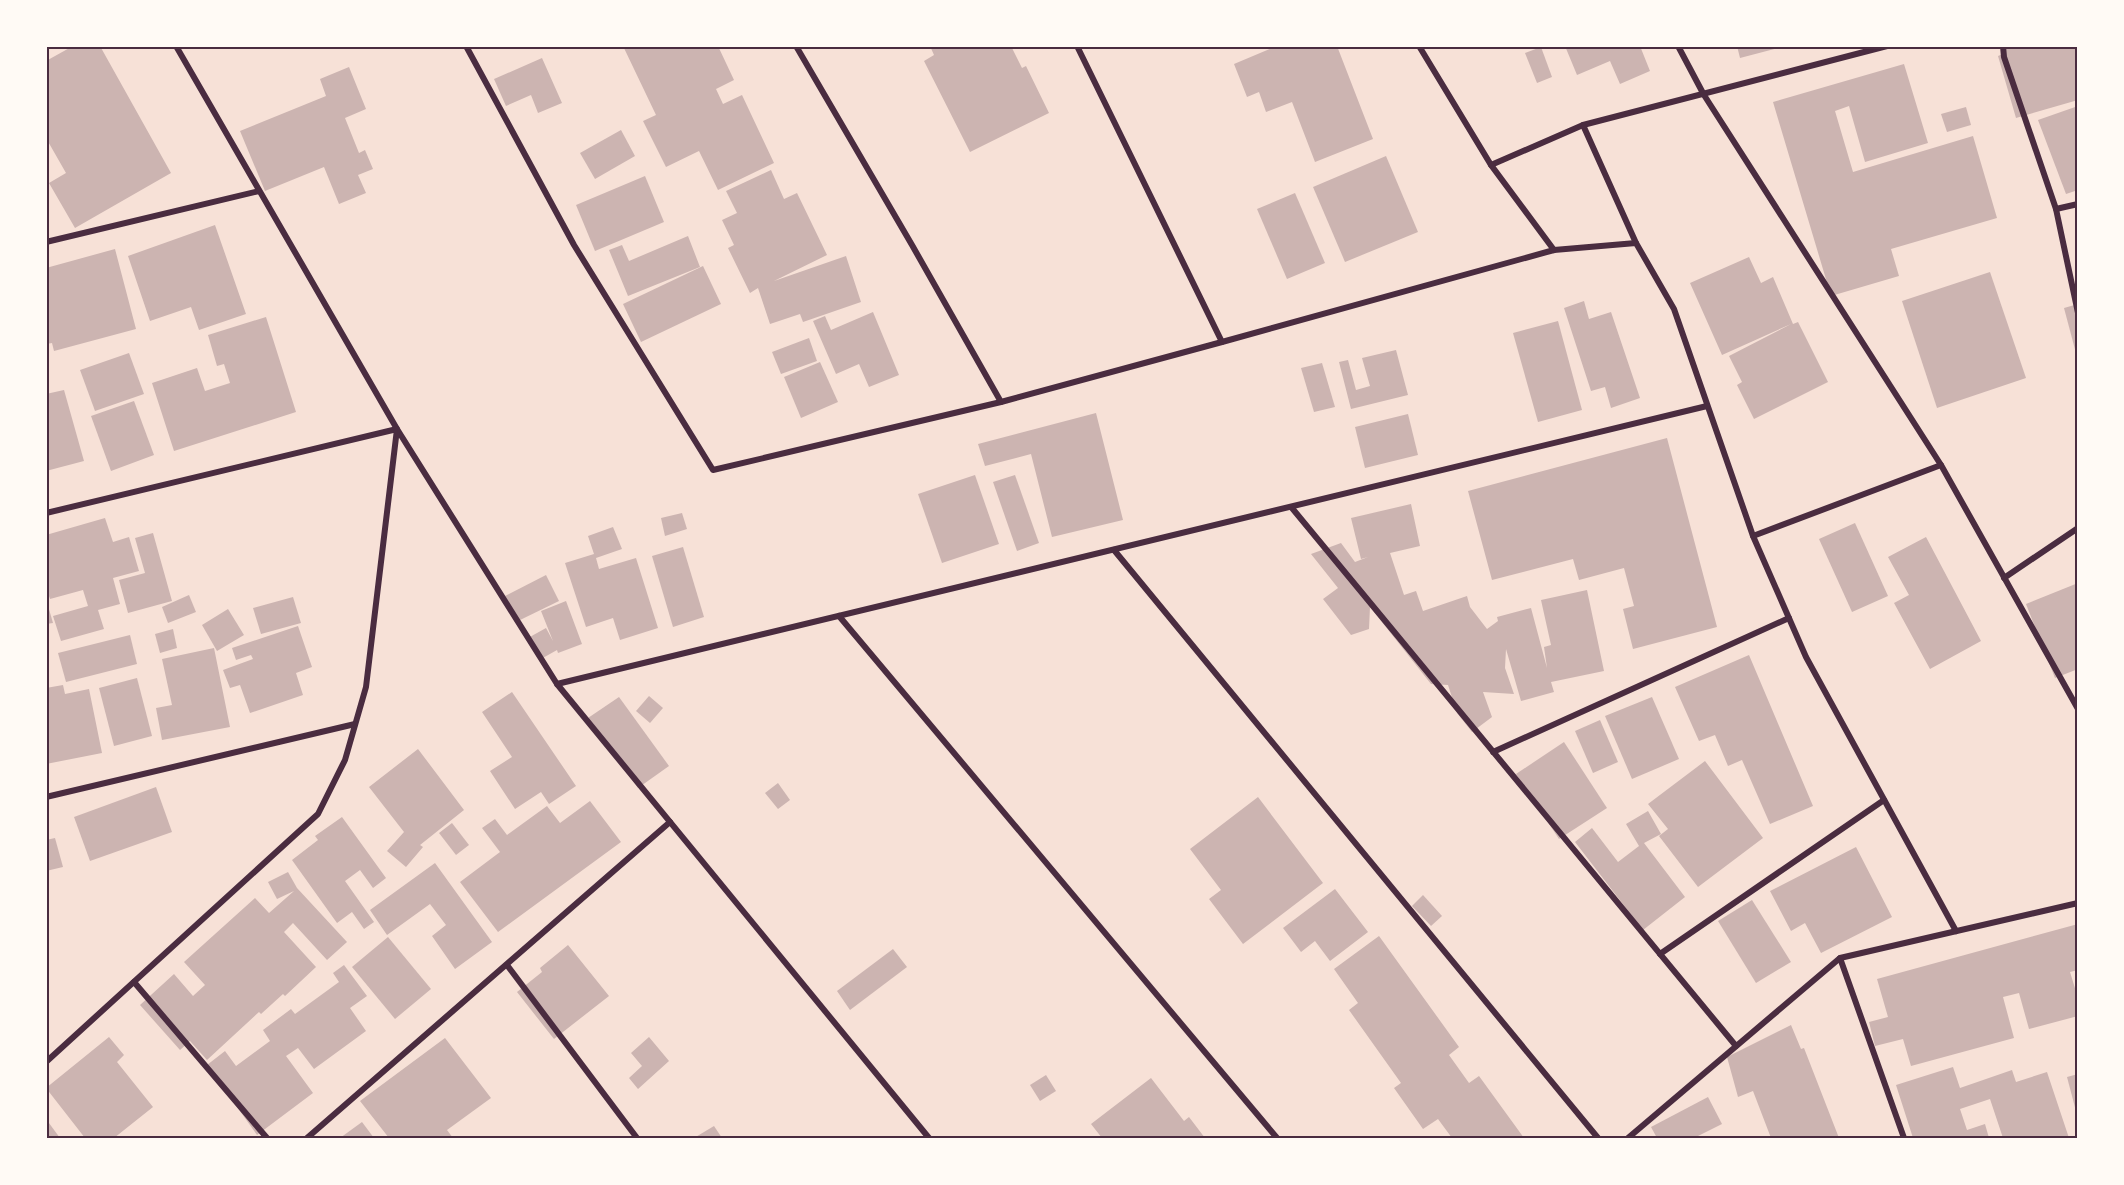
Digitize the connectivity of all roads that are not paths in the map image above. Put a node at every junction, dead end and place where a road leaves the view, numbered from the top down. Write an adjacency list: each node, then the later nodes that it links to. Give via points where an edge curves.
1 (176, 46): 12 (street)
2 (466, 46): 20 (street, via 574,246 713,470)
3 (796, 46): 20 (street)
4 (1077, 46): 19 (street)
5 (1419, 46): 11 (street)
6 (1678, 46): 9 (street)
7 (1887, 46): 9 (street)
8 (2003, 46): 14 (street)
9 (1704, 95): 10 (street); 23 (street)
10 (1583, 125): 11 (street); 16 (street)
11 (1491, 165): 17 (street)
12 (259, 191): 15 (street); 22 (street)
13 (2078, 204): 14 (street)
14 (2056, 209): 18 (street)
15 (46, 242)
16 (1636, 243): 17 (street); 21 (street, via 1674,309)
17 (1554, 250): 19 (street)
18 (2078, 314)
19 (1222, 342): 20 (street)
20 (1000, 402)
21 (1707, 406): 24 (street); 27 (street)
22 (397, 429): 25 (street); 32 (street); 34 (street, via 366,687)
23 (1941, 465): 27 (street); 29 (street)
24 (1292, 508): 28 (street); 35 (street)
25 (46, 513)
26 (2078, 528): 29 (street)
27 (1753, 536): 31 (street)
28 (1114, 550): 30 (street); 52 (street)
29 (2004, 578): 33 (street)
30 (839, 616): 32 (street); 51 (street)
31 (1789, 618): 35 (street); 37 (street)
32 (557, 684): 38 (street)
33 (2077, 707)
34 (355, 724): 36 (street); 44 (street, via 345,760 318,814)
35 (1493, 752): 41 (street)
36 (46, 797)
37 (1884, 800): 40 (street); 41 (street)
38 (670, 822): 43 (street); 50 (street)
39 (2078, 903): 40 (street)
40 (1956, 931): 42 (street)
41 (1660, 954): 45 (street)
42 (1840, 958): 45 (street); 54 (street)
43 (507, 965): 48 (street); 49 (street)
44 (134, 982): 46 (street); 47 (street)
45 (1736, 1046): 53 (street)
46 (46, 1062)
47 (267, 1138)
48 (307, 1138)
49 (637, 1138)
50 (929, 1138)
51 (1277, 1138)
52 (1598, 1138)
53 (1628, 1138)
54 (1904, 1138)

